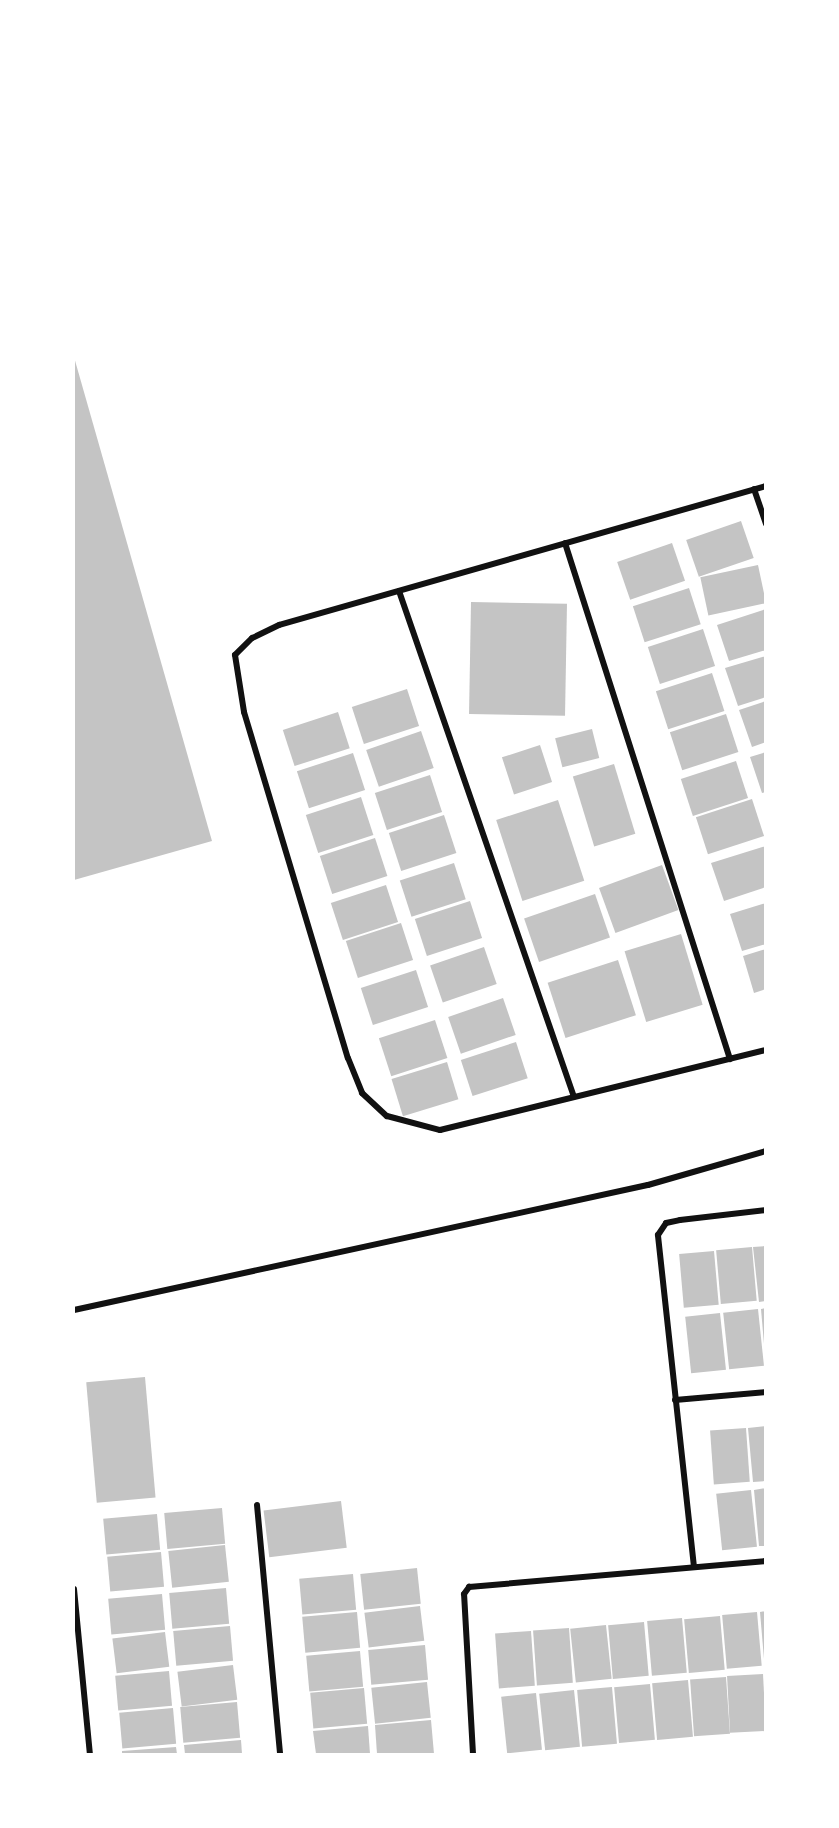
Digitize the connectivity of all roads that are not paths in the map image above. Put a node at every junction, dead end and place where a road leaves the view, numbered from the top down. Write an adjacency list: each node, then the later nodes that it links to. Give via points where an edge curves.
1 (765, 486): 2 (street)
2 (754, 489): 3 (street); 4 (street)
3 (765, 524)
4 (565, 543): 5 (street); 7 (street)
5 (399, 591): 8 (street); 8 (street, via 279,625 252,638 235,656 242,703 348,1058 362,1093 387,1116 440,1130)
6 (765, 1050): 7 (street)
7 (730, 1059): 8 (street)
8 (574, 1097)
9 (765, 1151): 11 (street, via 648,1185)
10 (765, 1210): 13 (street, via 680,1220 666,1224 658,1235)
11 (74, 1310)
12 (765, 1392): 13 (street)
13 (675, 1400): 16 (street)
14 (257, 1506): 19 (street)
15 (765, 1560): 16 (street)
16 (694, 1567): 20 (street, via 469,1587 464,1594)
17 (74, 1589): 18 (street)
18 (90, 1755)
19 (280, 1755)
20 (473, 1755)

